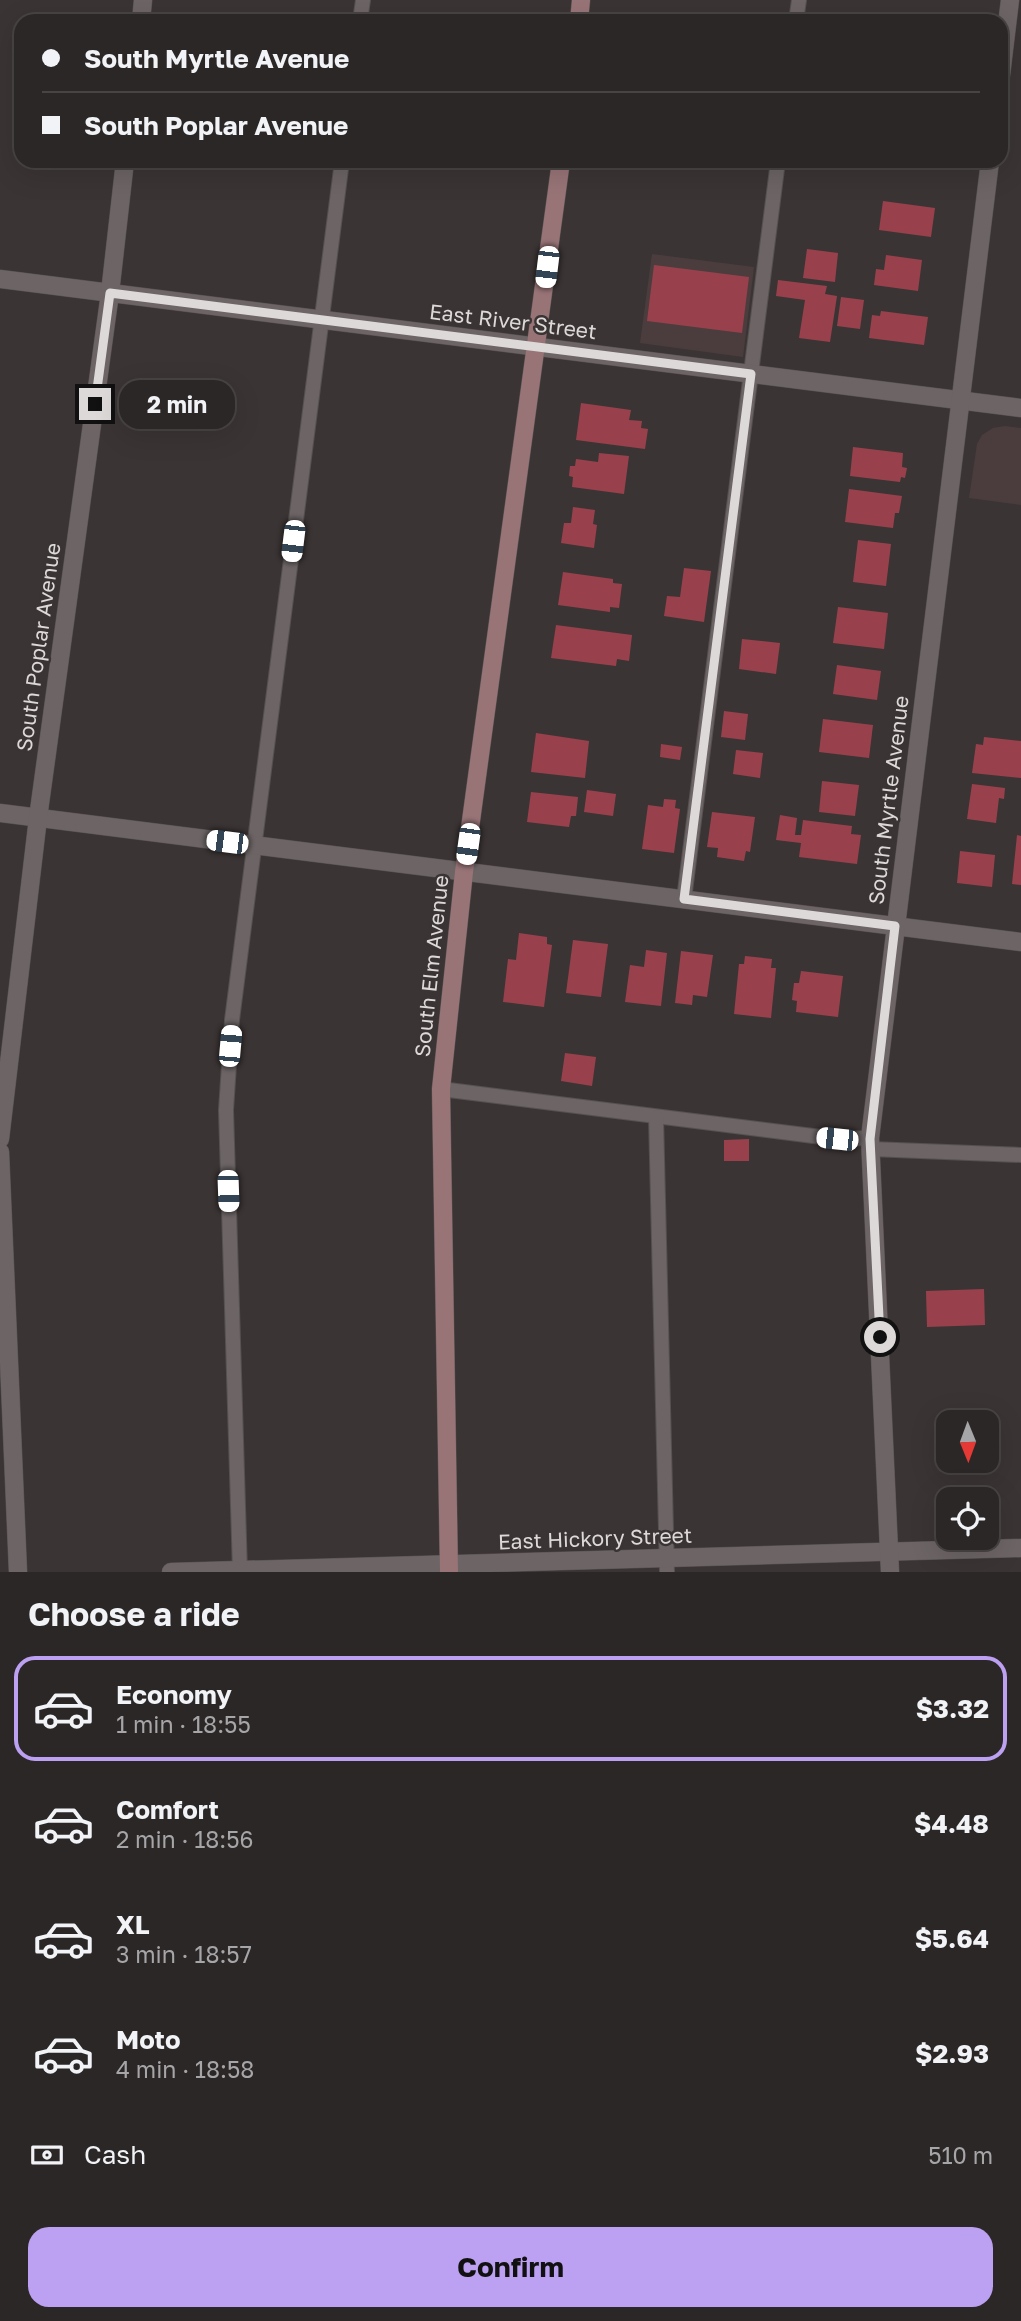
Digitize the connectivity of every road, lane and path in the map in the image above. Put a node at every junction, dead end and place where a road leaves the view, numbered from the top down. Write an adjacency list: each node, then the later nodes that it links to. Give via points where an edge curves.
1 (124, 168): 7 (street, South Poplar Avenue)
2 (341, 168): 8 (lane)
3 (560, 168): 9 (street, South Elm Avenue)
4 (777, 168): 10 (lane)
5 (989, 168): 11 (street, South Myrtle Avenue)
6 (0, 279): 7 (street, East River Street)
7 (110, 293): 8 (street, East River Street); 14 (street, South Poplar Avenue)
8 (322, 320): 9 (street, East River Street); 15 (lane)
9 (537, 347): 10 (street, East River Street); 16 (street, South Elm Avenue)
10 (751, 374): 11 (street, East River Street); 17 (lane)
11 (960, 401): 12 (street, East River Street); 18 (street, South Myrtle Avenue)
12 (1021, 408)
13 (0, 814): 14 (street)
14 (38, 818): 15 (street); 20 (street, South Poplar Avenue)
15 (254, 845): 16 (street); 31 (lane, via 226,1110)
16 (464, 872): 17 (street); 21 (street, South Elm Avenue)
17 (684, 899): 18 (street)
18 (895, 926): 19 (street); 24 (street, South Myrtle Avenue)
19 (1021, 942)
20 (6, 1039): 23 (street, South Poplar Avenue)
21 (441, 1089): 22 (lane); 30 (street, South Elm Avenue)
22 (656, 1117): 24 (lane); 29 (lane)
23 (0, 1139)
24 (871, 1144): 26 (lane); 28 (street, South Myrtle Avenue)
25 (0, 1152): 32 (street)
26 (1021, 1155)
27 (1021, 1548): 28 (street, East Hickory Street)
28 (890, 1552): 29 (street, East Hickory Street); 34 (street, South Myrtle Avenue)
29 (667, 1565): 30 (street, East Hickory Street)
30 (449, 1568): 31 (street, East Hickory Street)
31 (240, 1571): 33 (street, East Hickory Street)
32 (18, 1572)
33 (171, 1572)
34 (890, 1572)

